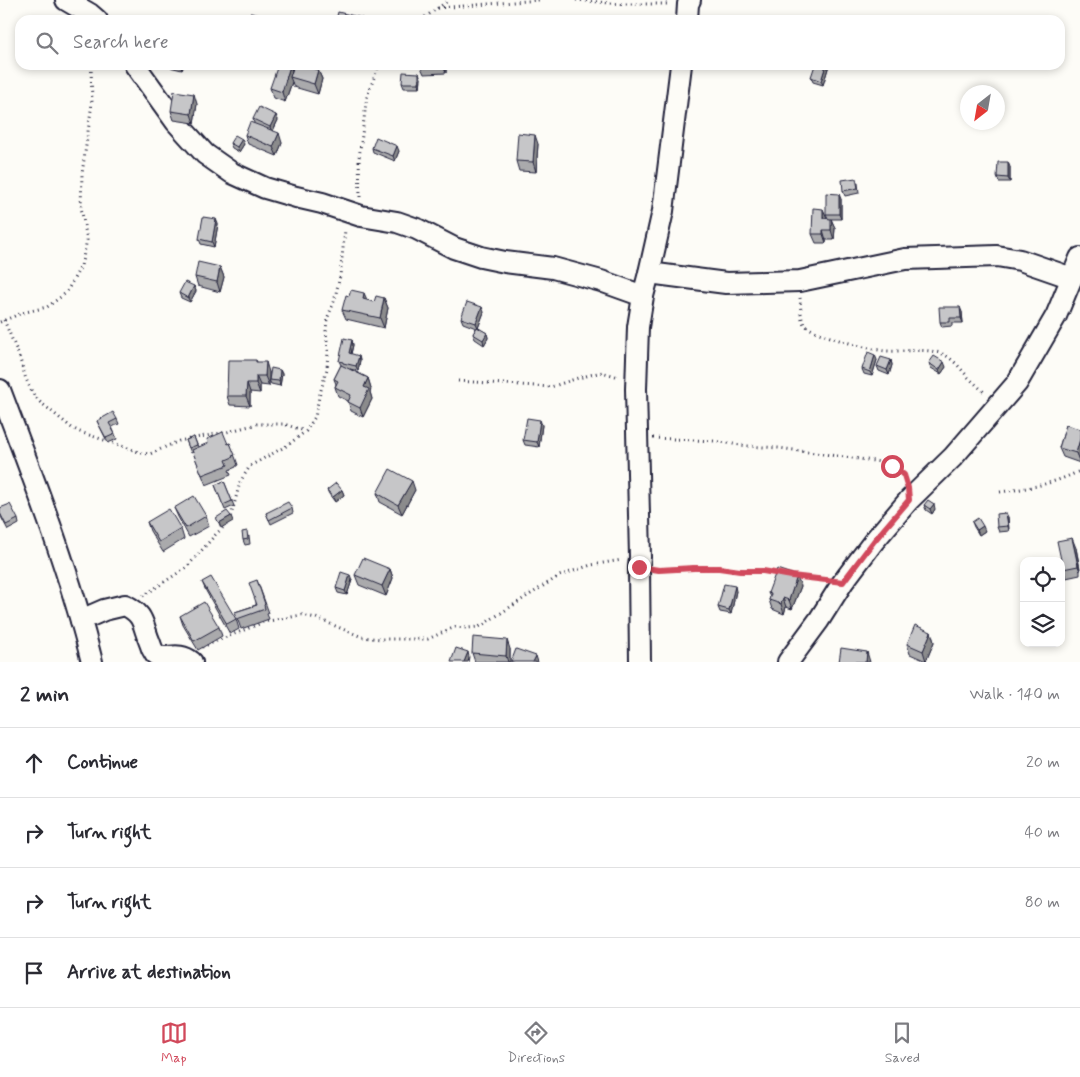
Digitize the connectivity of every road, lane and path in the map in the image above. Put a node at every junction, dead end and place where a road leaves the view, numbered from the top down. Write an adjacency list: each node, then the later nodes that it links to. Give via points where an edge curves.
1 (66, 0): 7 (street)
2 (449, 0): 5 (path)
3 (539, 0): 5 (path)
4 (576, 0): 6 (path)
5 (438, 8): 8 (path)
6 (688, 8)
7 (91, 15)
8 (428, 15)
9 (91, 70): 20 (path, via 92,103 81,207 87,240 81,266 66,293 47,307)
10 (139, 70): 13 (street, via 176,122 206,154 232,173 265,188)
11 (377, 70): 14 (path, via 367,96 359,158)
12 (680, 70): 16 (street, via 662,211)
13 (342, 210): 14 (street); 25 (path, via 345,233 340,276 327,319 327,369 315,417)
14 (361, 216): 19 (street, via 417,228 454,248 481,257 553,268)
15 (1080, 258): 17 (street)
16 (649, 273): 18 (street, via 726,283); 19 (street)
17 (1072, 278): 18 (street, via 1020,260 997,256 905,259); 24 (street, via 1056,316 1017,383)
18 (800, 281): 24 (path, via 801,316 813,331 885,351 927,350 942,354 952,359 987,394)
19 (643, 296): 22 (street, via 638,327)
20 (2, 321): 25 (path, via 20,356 33,394 80,432 150,454 179,441 257,424 284,424)
21 (458, 381): 22 (path, via 551,387 602,372)
22 (636, 388): 26 (street)
23 (0, 390): 35 (street)
24 (992, 412): 29 (street)
25 (306, 431): 34 (path, via 250,466 240,482 228,523 187,567 148,594)
26 (637, 438): 29 (path, via 712,441 881,462 904,475); 30 (street)
27 (1080, 471): 28 (path, via 1048,484)
28 (1000, 492)
29 (909, 500): 33 (street)
30 (640, 562): 31 (path, via 659,570 719,568); 36 (path, via 591,565 559,576 479,627 455,627 428,639 362,637 316,618 302,616 264,622); 38 (street)
31 (782, 574)
32 (792, 576): 33 (path)
33 (843, 582): 39 (street)
34 (125, 605): 35 (street); 36 (street, via 142,618 158,656)
35 (81, 620): 37 (street)
36 (185, 659)
37 (92, 662)
38 (640, 662)
39 (788, 662)

